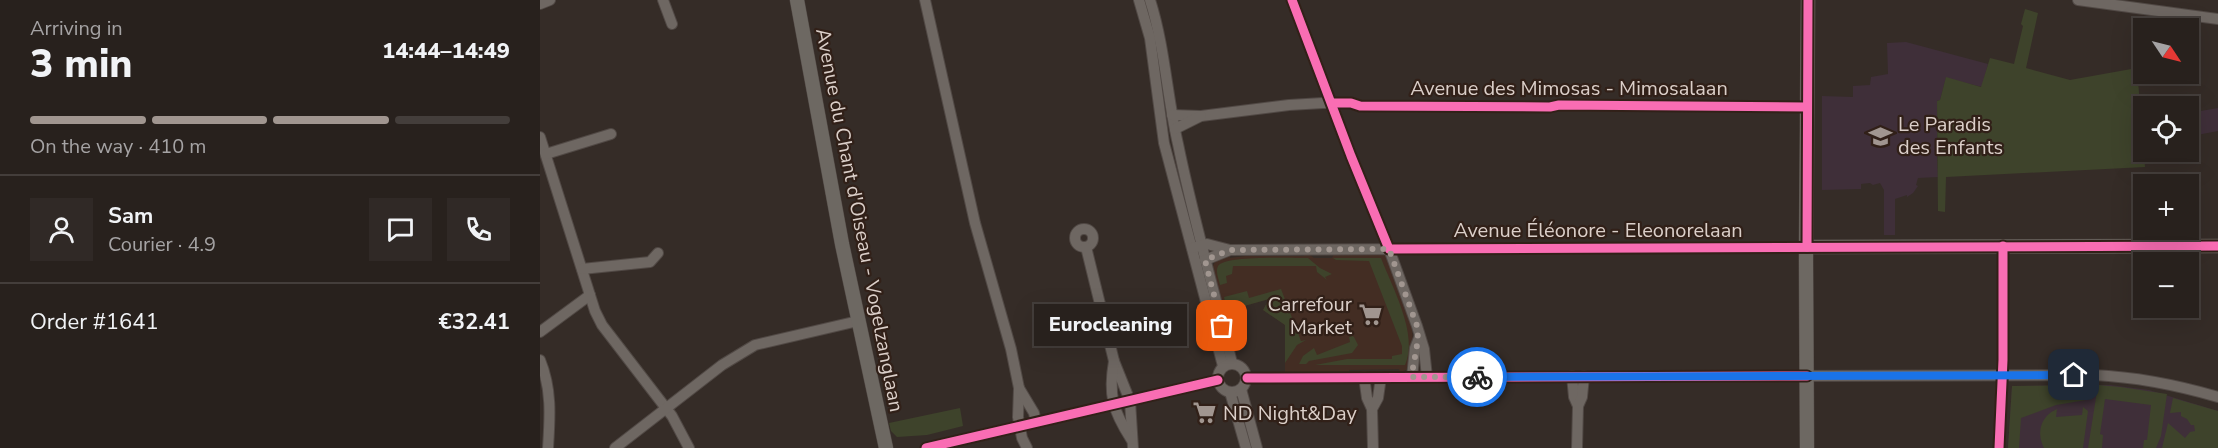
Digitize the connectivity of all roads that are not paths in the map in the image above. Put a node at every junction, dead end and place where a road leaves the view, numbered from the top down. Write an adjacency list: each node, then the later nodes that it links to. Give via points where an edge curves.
1 (550, 0): 10 (street)
2 (663, 0): 13 (street)
3 (797, 0): 34 (street, Avenue du Chant d'Oiseau - Vogelzanglaan)
4 (925, 0): 50 (street, via 975,223)
5 (1139, 0): 12 (street)
6 (1150, 0): 12 (street)
7 (1292, 0): 15 (street)
8 (1808, 0): 16 (street)
9 (2078, 0): 11 (street)
10 (540, 4)
11 (2218, 19)
12 (1150, 20): 14 (street)
13 (672, 24)
14 (1160, 73): 17 (street); 18 (street)
15 (1332, 103): 16 (street, Avenue des Mimosas - Mimosalaan); 17 (street, Avenue des Mimosas - Mimosalaan, via 1201,116); 28 (street)
16 (1807, 107): 27 (street)
17 (1174, 123): 18 (street, Avenue des Mimosas - Mimosalaan); 22 (street)
18 (1162, 125): 22 (street)
19 (611, 134): 21 (street)
20 (540, 137): 21 (street)
21 (546, 154): 32 (street)
22 (1191, 225): 23 (street)
23 (1196, 246): 29 (street, Avenue Éléonore - Eleonorelaan, via 1207,243); 31 (street); 39 (street)
24 (2003, 246): 25 (street); 27 (street); 40 (street)
25 (2218, 246)
26 (1086, 247): 38 (street)
27 (1807, 247): 28 (street, Avenue Éléonore - Eleonorelaan); 43 (street)
28 (1389, 249): 29 (street, Avenue Éléonore - Eleonorelaan); 36 (street)
29 (1230, 250): 31 (street, Avenue Éléonore - Eleonorelaan)
30 (658, 253): 32 (street, via 650,262)
31 (1205, 260): 39 (street)
32 (582, 269): 33 (street)
33 (590, 295): 35 (street); 56 (street, via 602,325)
34 (858, 321): 56 (street, via 755,345); 64 (street, Avenue du Chant d'Oiseau - Vogelzanglaan)
35 (540, 332)
36 (1419, 338): 46 (street); 47 (street)
37 (540, 360): 61 (street, via 550,401)
38 (1114, 361): 53 (street); 54 (street)
39 (1228, 365): 48 (street, via 1240,366); 49 (street, via 1219,372)
40 (2002, 375): 43 (street); 52 (street, via 2119,376); 72 (street)
41 (1572, 376): 42 (street); 47 (street); 55 (street)
42 (1584, 376): 43 (street); 55 (street)
43 (1807, 376): 71 (street)
44 (1364, 377): 45 (street); 48 (street); 57 (street)
45 (1381, 377): 46 (street); 57 (street)
46 (1412, 377): 47 (street)
47 (1427, 377)
48 (1246, 378): 51 (street)
49 (1218, 380): 51 (street, via 1224,390); 53 (street)
50 (1019, 388): 58 (street); 59 (street)
51 (1235, 391): 67 (street); 68 (street)
52 (2218, 397)
53 (1130, 401): 54 (street); 60 (street)
54 (1113, 406): 58 (street); 60 (street)
55 (1578, 406): 70 (street)
56 (666, 408): 62 (street); 63 (street)
57 (1372, 409): 69 (street)
58 (1036, 422): 59 (street)
59 (1019, 426): 65 (street); 66 (street)
60 (1132, 444)
61 (548, 448)
62 (615, 448)
63 (688, 448)
64 (886, 448)
65 (926, 448)
66 (1028, 448)
67 (1246, 448)
68 (1257, 448)
69 (1373, 448)
70 (1577, 448)
71 (1807, 448)
72 (1999, 448)

